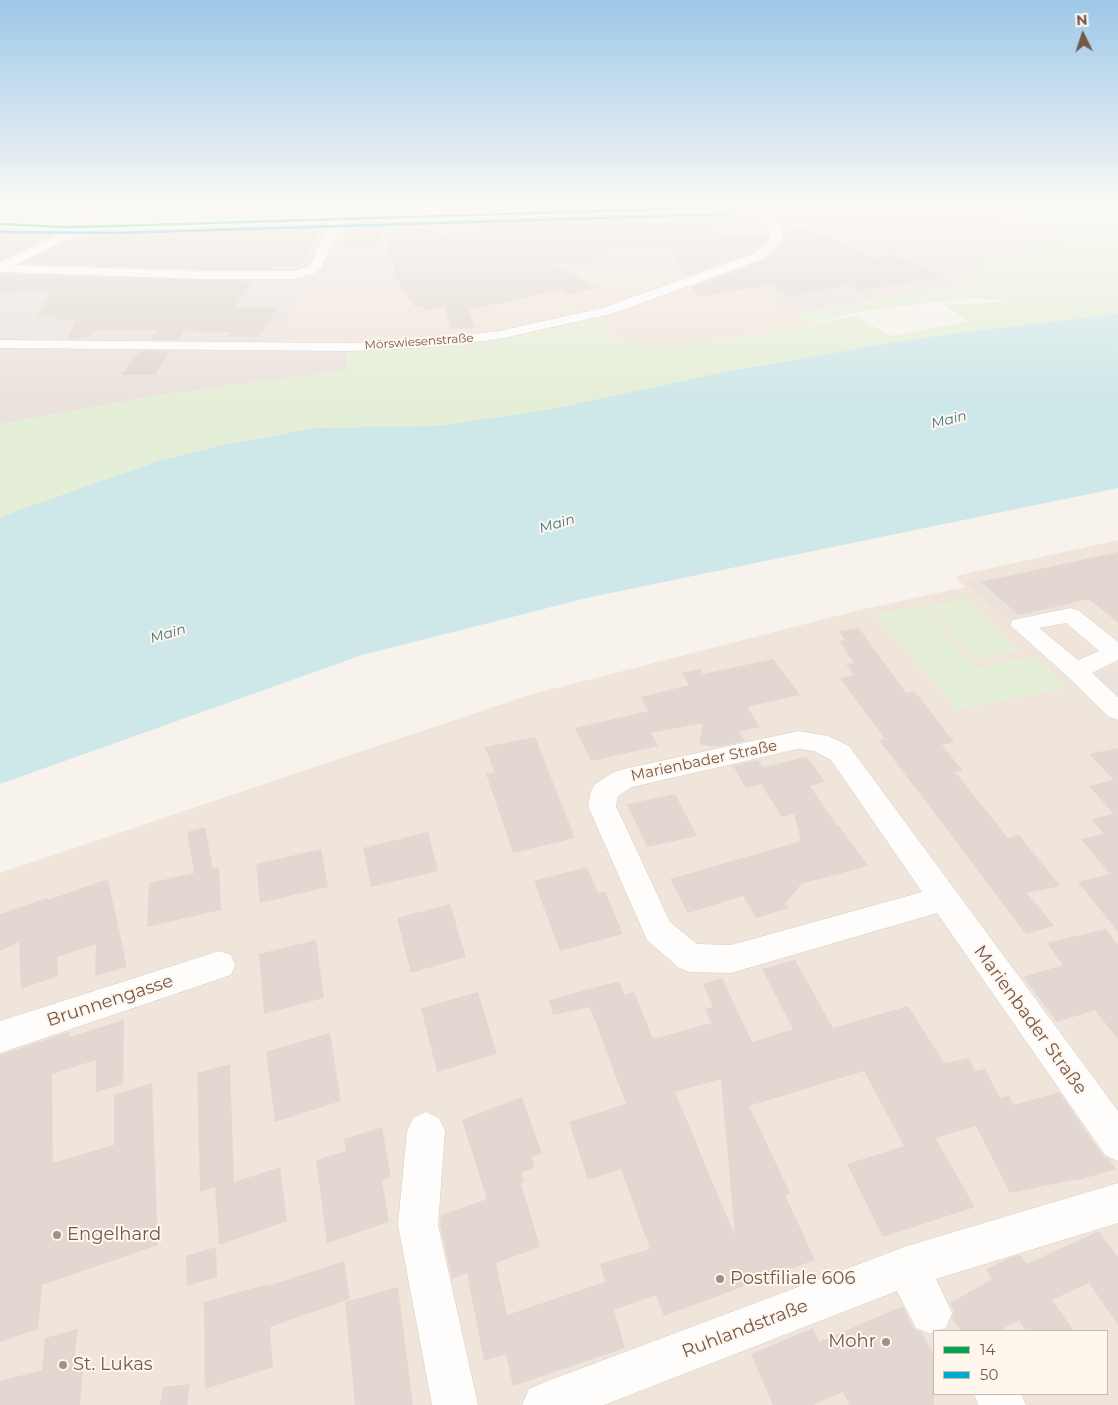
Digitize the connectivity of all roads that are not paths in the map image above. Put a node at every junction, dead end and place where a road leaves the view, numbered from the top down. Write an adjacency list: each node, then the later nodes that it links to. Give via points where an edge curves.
1 (131, 273): 2 (street)
2 (305, 273)
3 (713, 273): 4 (street, Mörswiesenstraße, via 606,311 499,335 432,343 358,346)
4 (0, 344)
5 (1076, 671): 6 (street)
6 (1118, 711)
7 (943, 899): 7 (street, Marienbader Straße, via 840,753 819,742 798,740 624,779 605,791 602,806 658,931 690,958 731,959); 11 (street, Marienbader Straße)
8 (219, 965): 9 (street, Brunnengasse)
9 (0, 1037)
10 (426, 1131): 15 (street, via 418,1225)
11 (1118, 1142)
12 (1118, 1203): 13 (street, Ruhlandstraße)
13 (907, 1267): 14 (street); 16 (street, Ruhlandstraße)
14 (931, 1313)
15 (455, 1405)
16 (545, 1405)

